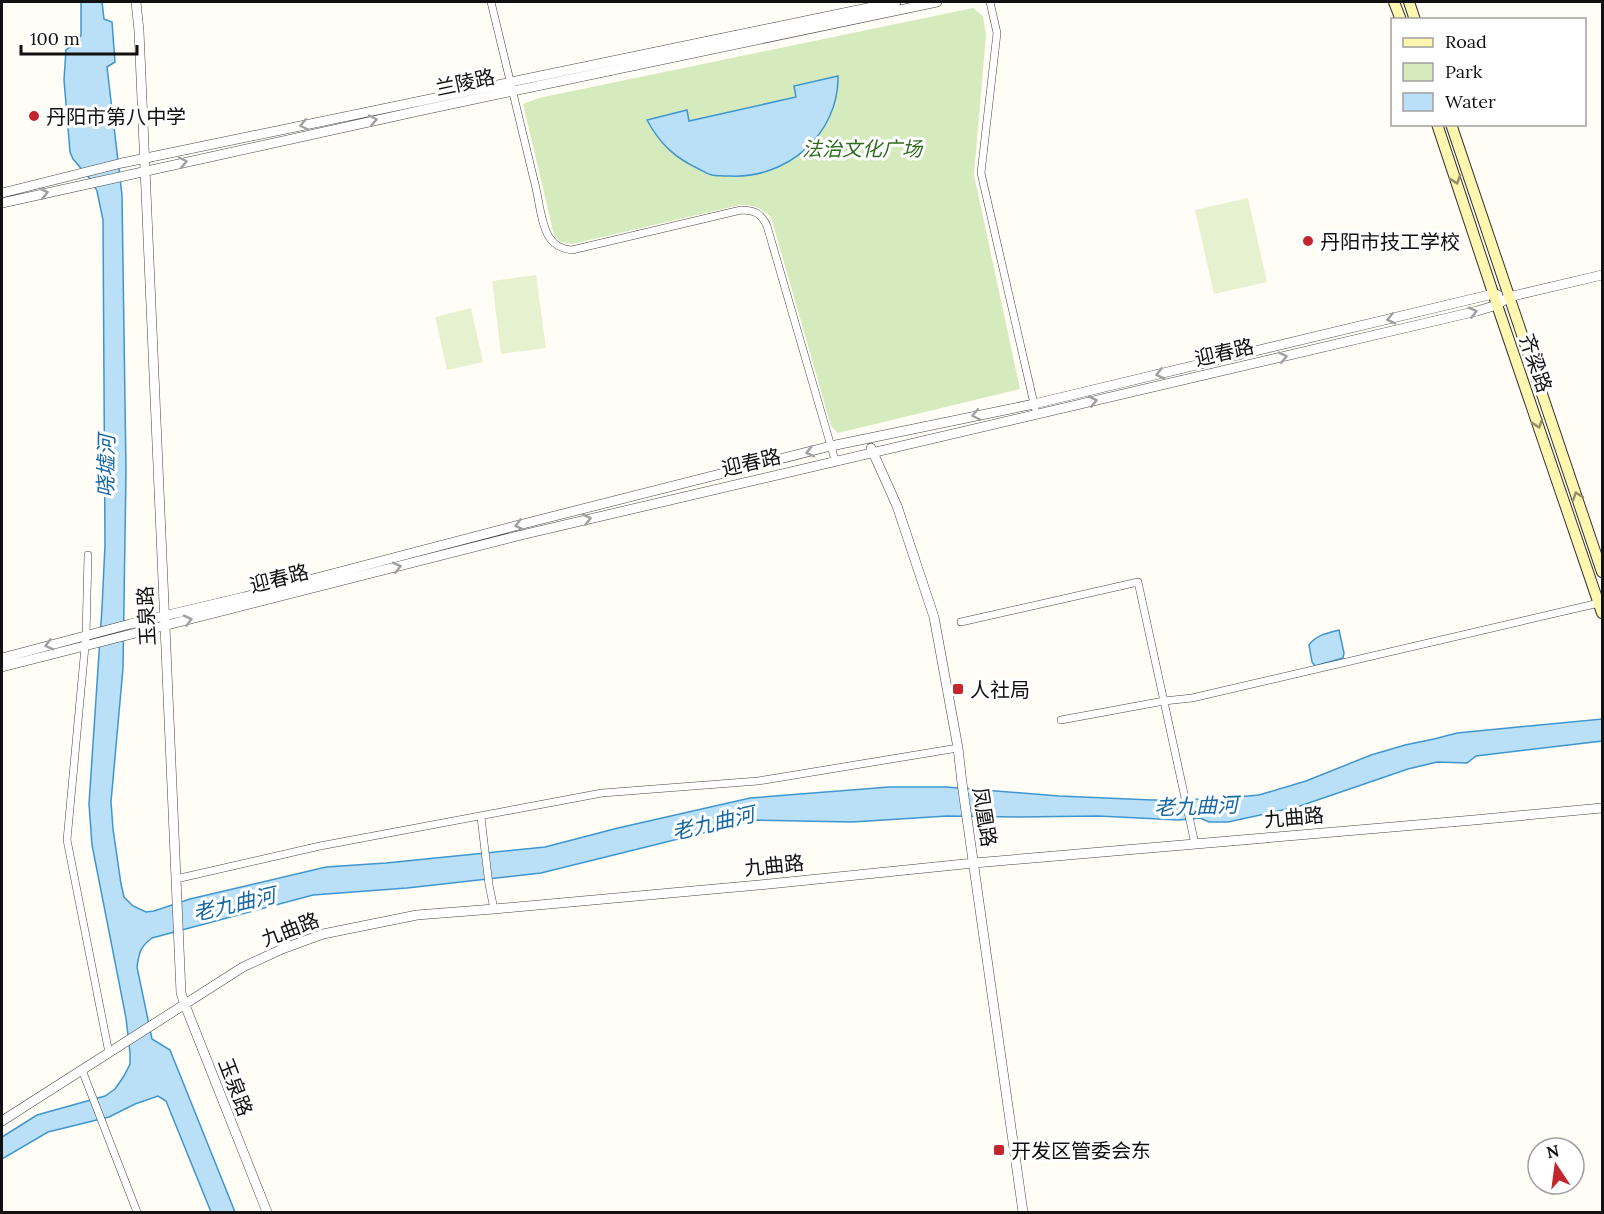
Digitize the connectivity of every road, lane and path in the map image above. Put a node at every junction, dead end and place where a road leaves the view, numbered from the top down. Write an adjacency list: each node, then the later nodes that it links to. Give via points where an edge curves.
1 (136, 2): 13 (street, 玉泉路)
2 (491, 2): 10 (street)
3 (896, 2): 10 (street, 兰陵路)
4 (937, 2): 10 (street, 兰陵路)
5 (990, 2): 20 (street, via 997,33 981,173)
6 (1395, 2): 8 (main road)
7 (1409, 2): 9 (main road)
8 (1400, 18)
9 (1414, 18)
10 (511, 86): 13 (street, 兰陵路, one-way to 13); 14 (street, 兰陵路, one-way to 10); 23 (street, via 544,225 548,236 564,249 741,210 758,213 764,219)
11 (1438, 126): 19 (main road, 齐梁路, one-way to 19)
12 (1452, 126): 18 (main road, 齐梁路)
13 (144, 159): 14 (street, 玉泉路); 15 (street, 兰陵路)
14 (144, 170): 16 (street, 兰陵路, one-way to 14); 31 (street, 玉泉路)
15 (2, 193)
16 (2, 203)
17 (1602, 275): 18 (street, 迎春路)
18 (1509, 297): 19 (street, 迎春路); 26 (main road, 齐梁路, one-way to 18)
19 (1495, 299): 20 (street, 迎春路, one-way to 20); 21 (street, 迎春路, one-way to 19, via 1477,311); 27 (main road, 齐梁路, one-way to 27)
20 (1034, 404): 21 (street); 22 (street, 迎春路, one-way to 22)
21 (1036, 415): 24 (street, 迎春路)
22 (867, 438): 23 (street, 迎春路); 24 (street, 凤凰路)
23 (831, 447): 25 (street); 31 (street, 迎春路, one-way to 31, via 515,526)
24 (873, 452): 25 (street, 迎春路); 40 (street, 凤凰路, via 897,506 934,617)
25 (835, 460): 31 (street, 迎春路, one-way to 25)
26 (1586, 522): 27 (main road); 29 (main road, 齐梁路)
27 (1573, 525): 30 (main road, 齐梁路)
28 (88, 555): 34 (street)
29 (1602, 572)
30 (1601, 608): 38 (street)
31 (165, 621): 33 (street, 迎春路); 45 (street, 玉泉路)
32 (961, 622): 38 (street, via 1138,582)
33 (131, 629): 34 (street, 迎春路); 35 (street, 迎春路)
34 (86, 636): 35 (street); 36 (street, 迎春路, one-way to 36)
35 (89, 645): 37 (street, 迎春路); 48 (street, via 67,840)
36 (2, 658)
37 (2, 667)
38 (1164, 701): 39 (street); 43 (street)
39 (1061, 720)
40 (958, 748): 42 (street, via 758,781 602,793); 44 (street, 凤凰路)
41 (1602, 807): 43 (street, 九曲路)
42 (481, 817): 45 (street, via 320,846); 46 (street)
43 (1195, 844): 44 (street, 九曲路)
44 (974, 862): 46 (street, 九曲路); 53 (street, 凤凰路)
45 (176, 879): 47 (street, 玉泉路, via 181,993)
46 (494, 909): 47 (street, 九曲路, via 417,915 323,934 243,967)
47 (185, 1005): 48 (street, 九曲路); 52 (street, 玉泉路)
48 (109, 1053): 49 (street, 九曲路)
49 (82, 1070): 50 (street, 九曲路); 51 (street)
50 (2, 1121)
51 (137, 1212)
52 (267, 1212)
53 (1023, 1212)

